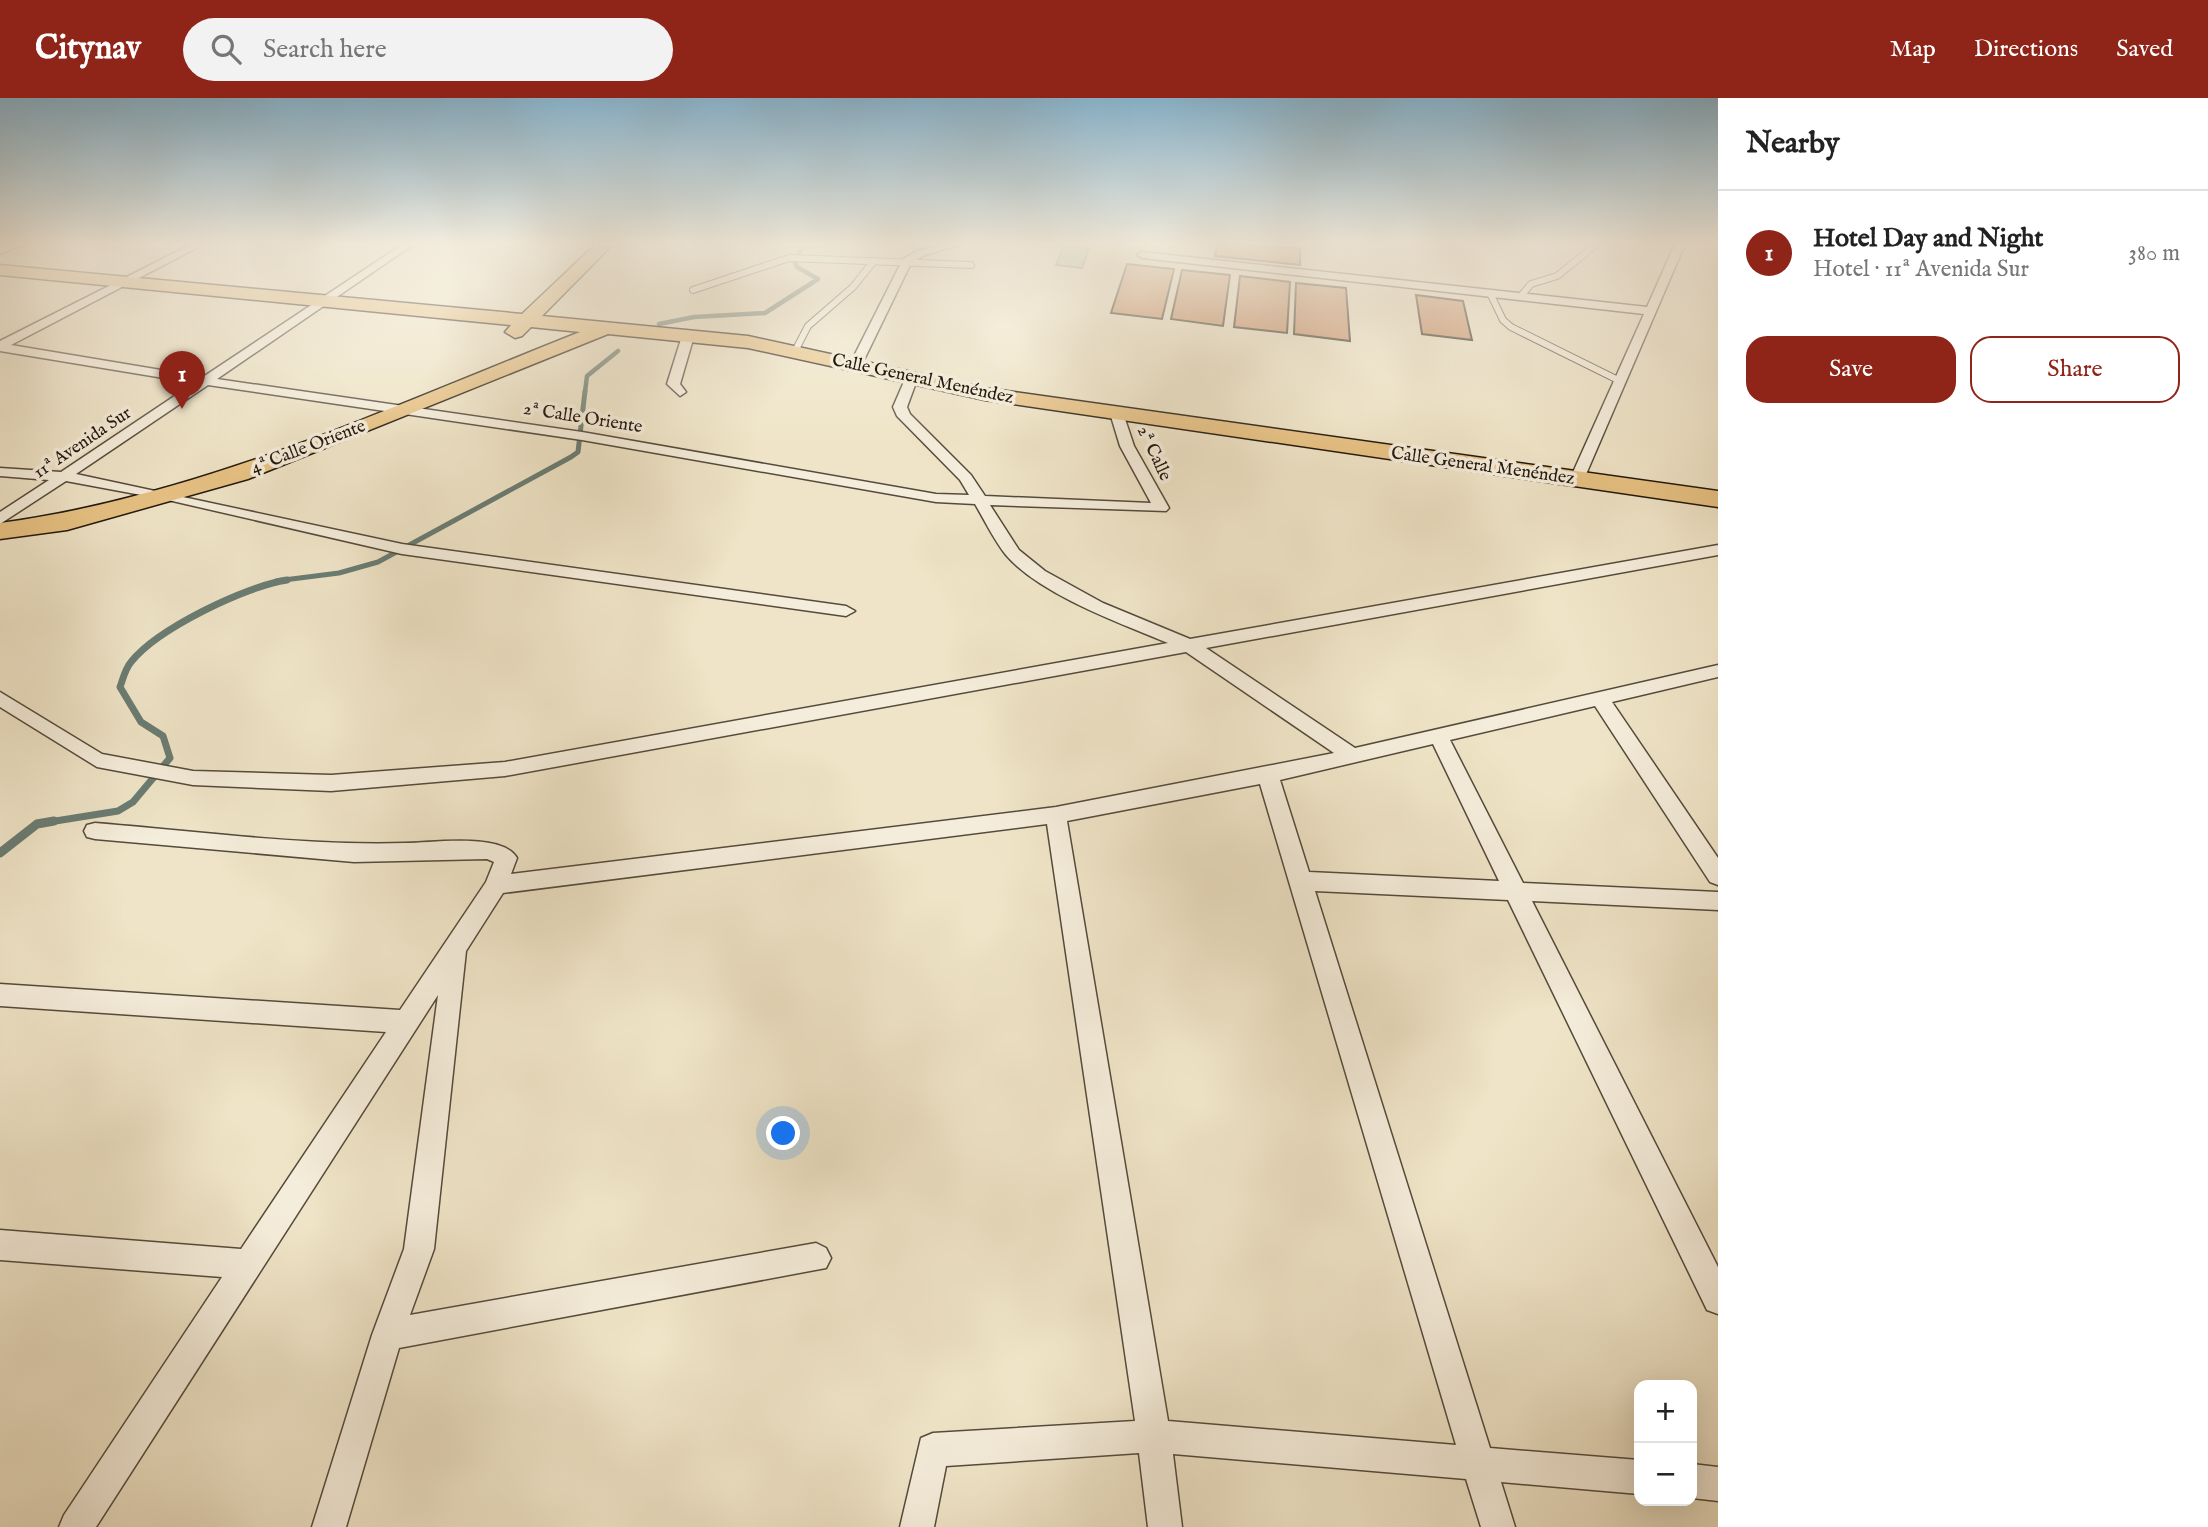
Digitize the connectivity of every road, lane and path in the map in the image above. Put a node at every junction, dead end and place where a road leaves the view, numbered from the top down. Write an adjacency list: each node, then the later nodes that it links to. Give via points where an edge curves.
1 (68, 311): 12 (street)
2 (312, 311): 16 (street, 11ª Avenida Sur)
3 (410, 311): 9 (main road, Calle General Menéndez)
4 (537, 311): 9 (main road)
5 (825, 311): 13 (lane, via 808,325)
6 (883, 311): 14 (street)
7 (1499, 311): 17 (lane, via 1511,327)
8 (1651, 311): 17 (street)
9 (526, 321): 10 (main road, Calle General Menéndez); 18 (main road)
10 (607, 328): 11 (main road, Calle General Menéndez); 18 (main road, 4ª Calle Oriente)
11 (688, 336): 13 (main road, Calle General Menéndez); 19 (street, via 673,384)
12 (0, 346): 16 (street, 2ª Calle Oriente)
13 (795, 351): 14 (main road, Calle General Menéndez)
14 (856, 365): 15 (main road, Calle General Menéndez)
15 (912, 377): 21 (main road, Calle General Menéndez, via 985,394); 27 (street, via 900,407 904,416 966,478)
16 (205, 381): 20 (street, 2ª Calle Oriente); 23 (street, 11ª Avenida Sur)
17 (1620, 382): 24 (street)
18 (465, 386): 20 (main road, 4ª Calle Oriente)
19 (680, 392)
20 (405, 408): 25 (main road, 4ª Calle Oriente, via 239,474); 27 (street, 2ª Calle Oriente, via 936,498)
21 (1117, 413): 24 (main road, Calle General Menéndez); 28 (street, 2ª Calle, via 1127,446)
22 (0, 472): 23 (street)
23 (62, 476): 25 (street); 29 (street, 11ª Avenida Sur)
24 (1577, 479): 26 (main road, Calle General Menéndez)
25 (169, 496): 30 (main road, 4ª Calle Oriente, via 68,523); 32 (street, via 402,549)
26 (1718, 499)
27 (981, 500): 28 (street, 2ª Calle Oriente); 33 (street, via 1013,553 1039,574 1097,607)
28 (1161, 508)
29 (0, 519)
30 (0, 531)
31 (1718, 550): 33 (street)
32 (846, 611)
33 (1189, 646): 36 (street, via 505,769 331,783 194,778 97,760); 38 (street)
34 (1718, 671): 35 (street)
35 (1599, 697): 37 (street); 42 (street)
36 (0, 698)
37 (1439, 737): 38 (street); 45 (street)
38 (1353, 756): 39 (street)
39 (1268, 775): 40 (street); 43 (street)
40 (1056, 815): 44 (street); 55 (street)
41 (95, 831): 44 (street, via 354,853 490,849 506,858)
42 (1718, 876)
43 (1300, 881): 45 (street); 56 (street)
44 (496, 885): 47 (street)
45 (1515, 891): 46 (street); 53 (street)
46 (1718, 901)
47 (456, 947): 49 (street); 54 (street, via 419,1250)
48 (0, 995): 49 (street)
49 (407, 1022): 52 (street)
50 (0, 1245): 52 (street)
51 (816, 1258): 54 (street)
52 (249, 1264): 60 (street)
53 (1718, 1298)
54 (387, 1335): 61 (street)
55 (1154, 1436): 56 (street); 62 (street, via 933,1450); 63 (street)
56 (1478, 1462): 57 (street); 64 (street)
57 (1634, 1477)
58 (1697, 1482): 59 (street)
59 (1718, 1484)
60 (76, 1527)
61 (330, 1527)
62 (917, 1527)
63 (1165, 1527)
64 (1498, 1527)

